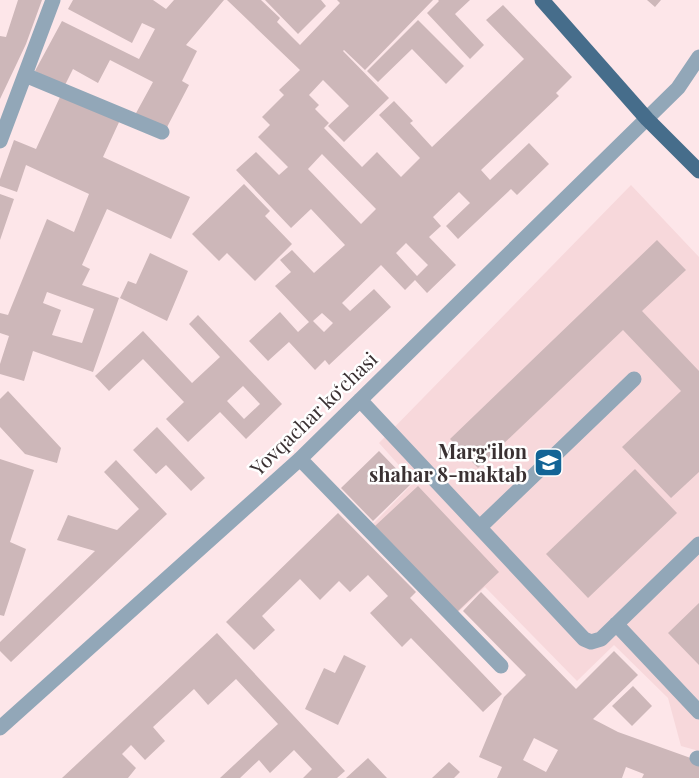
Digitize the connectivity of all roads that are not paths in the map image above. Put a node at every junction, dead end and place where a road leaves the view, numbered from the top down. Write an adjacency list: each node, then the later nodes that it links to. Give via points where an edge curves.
1 (53, 0): 4 (street)
2 (542, 0): 5 (main road)
3 (699, 57): 5 (street, Yovqachar koʻchasi, via 678,88)
4 (25, 75): 6 (street); 7 (street)
5 (647, 119): 8 (main road); 10 (street, Yovqachar koʻchasi)
6 (162, 132)
7 (0, 141)
8 (699, 171)
9 (634, 379): 12 (street)
10 (360, 400): 11 (street, Yovqachar koʻchasi); 12 (street)
11 (300, 459): 15 (street); 17 (street, Yovqachar koʻchasi)
12 (480, 527): 14 (street, via 584,639 601,639)
13 (699, 544): 14 (street)
14 (616, 624): 16 (street)
15 (501, 666)
16 (699, 712)
17 (0, 728)

